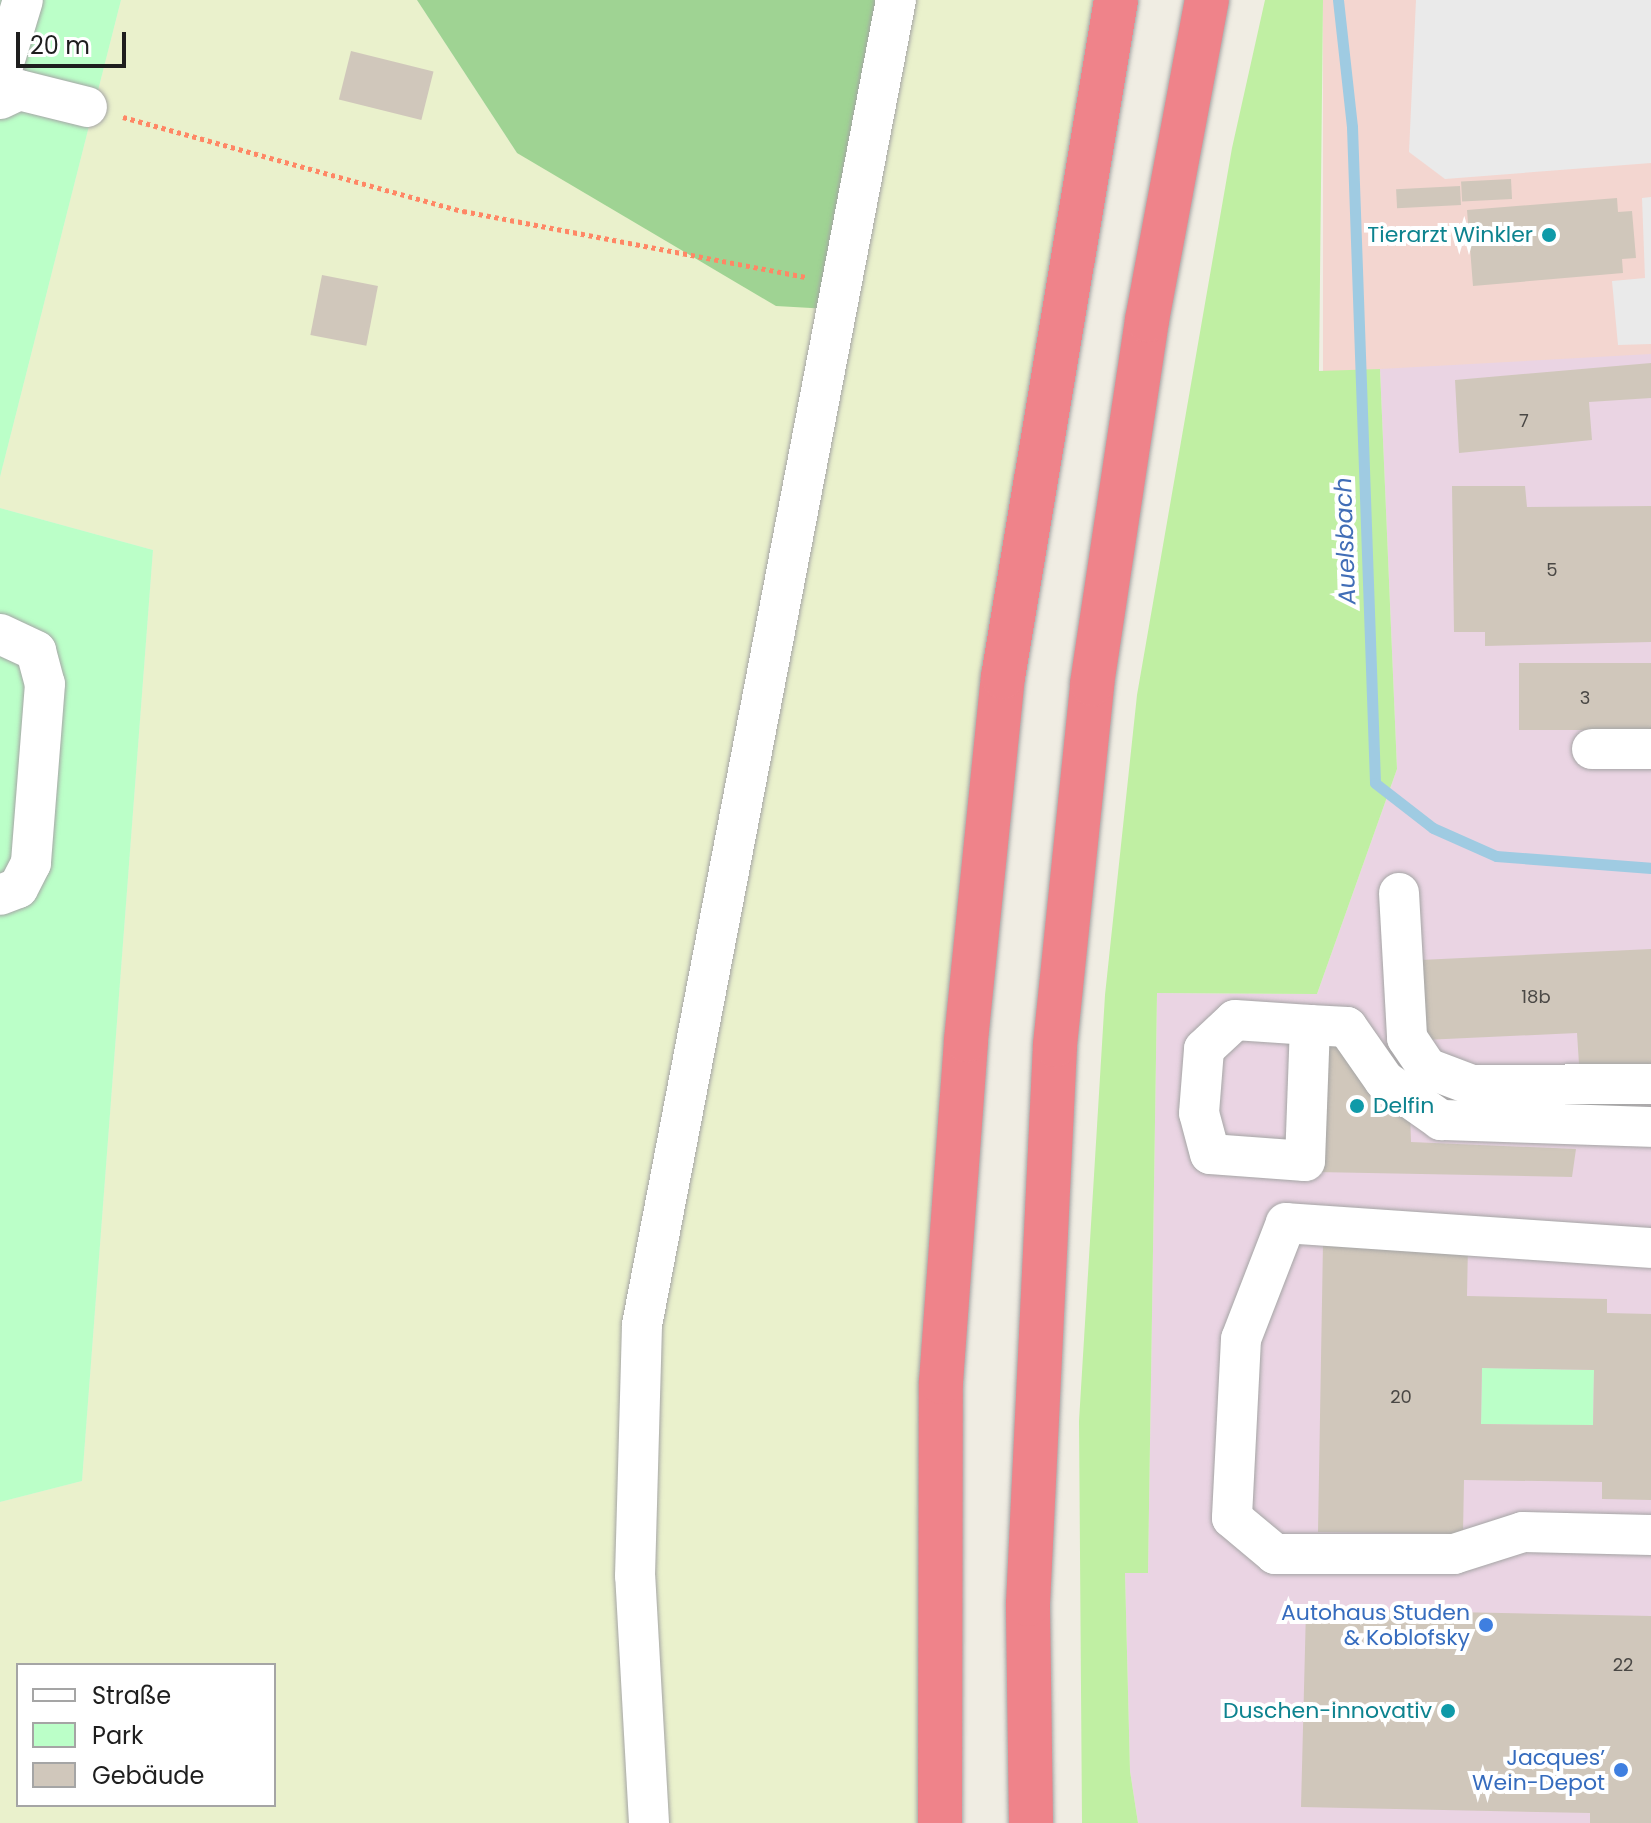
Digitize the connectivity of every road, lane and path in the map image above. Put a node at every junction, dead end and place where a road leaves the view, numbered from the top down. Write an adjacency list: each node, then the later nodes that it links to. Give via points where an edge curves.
1 (23, 0): 5 (lane)
2 (896, 0): 8 (lane)
3 (1116, 0): 20 (highway, via 1003,677 966,1040 941,1382)
4 (1207, 0): 21 (highway, via 1147,320 1092,684 1055,1045 1028,1604)
5 (0, 76)
6 (0, 99): 7 (lane, via 19,90)
7 (87, 107): 8 (path, via 463,211)
8 (839, 283): 19 (lane, via 642,1325 635,1576)
9 (0, 634): 13 (lane, via 36,651 45,684 31,863 18,888)
10 (1592, 749): 11 (lane)
11 (1651, 749)
12 (1399, 893): 15 (lane, via 1407,1038 1427,1068 1472,1085)
13 (0, 895)
14 (1310, 1025): 16 (lane, via 1347,1027 1384,1080 1441,1120)
15 (1651, 1084)
16 (1651, 1127)
17 (1651, 1248): 18 (lane, via 1286,1223 1241,1339 1232,1518 1275,1554 1454,1554 1523,1532)
18 (1651, 1535)
19 (649, 1823)
20 (940, 1823)
21 (1031, 1823)

